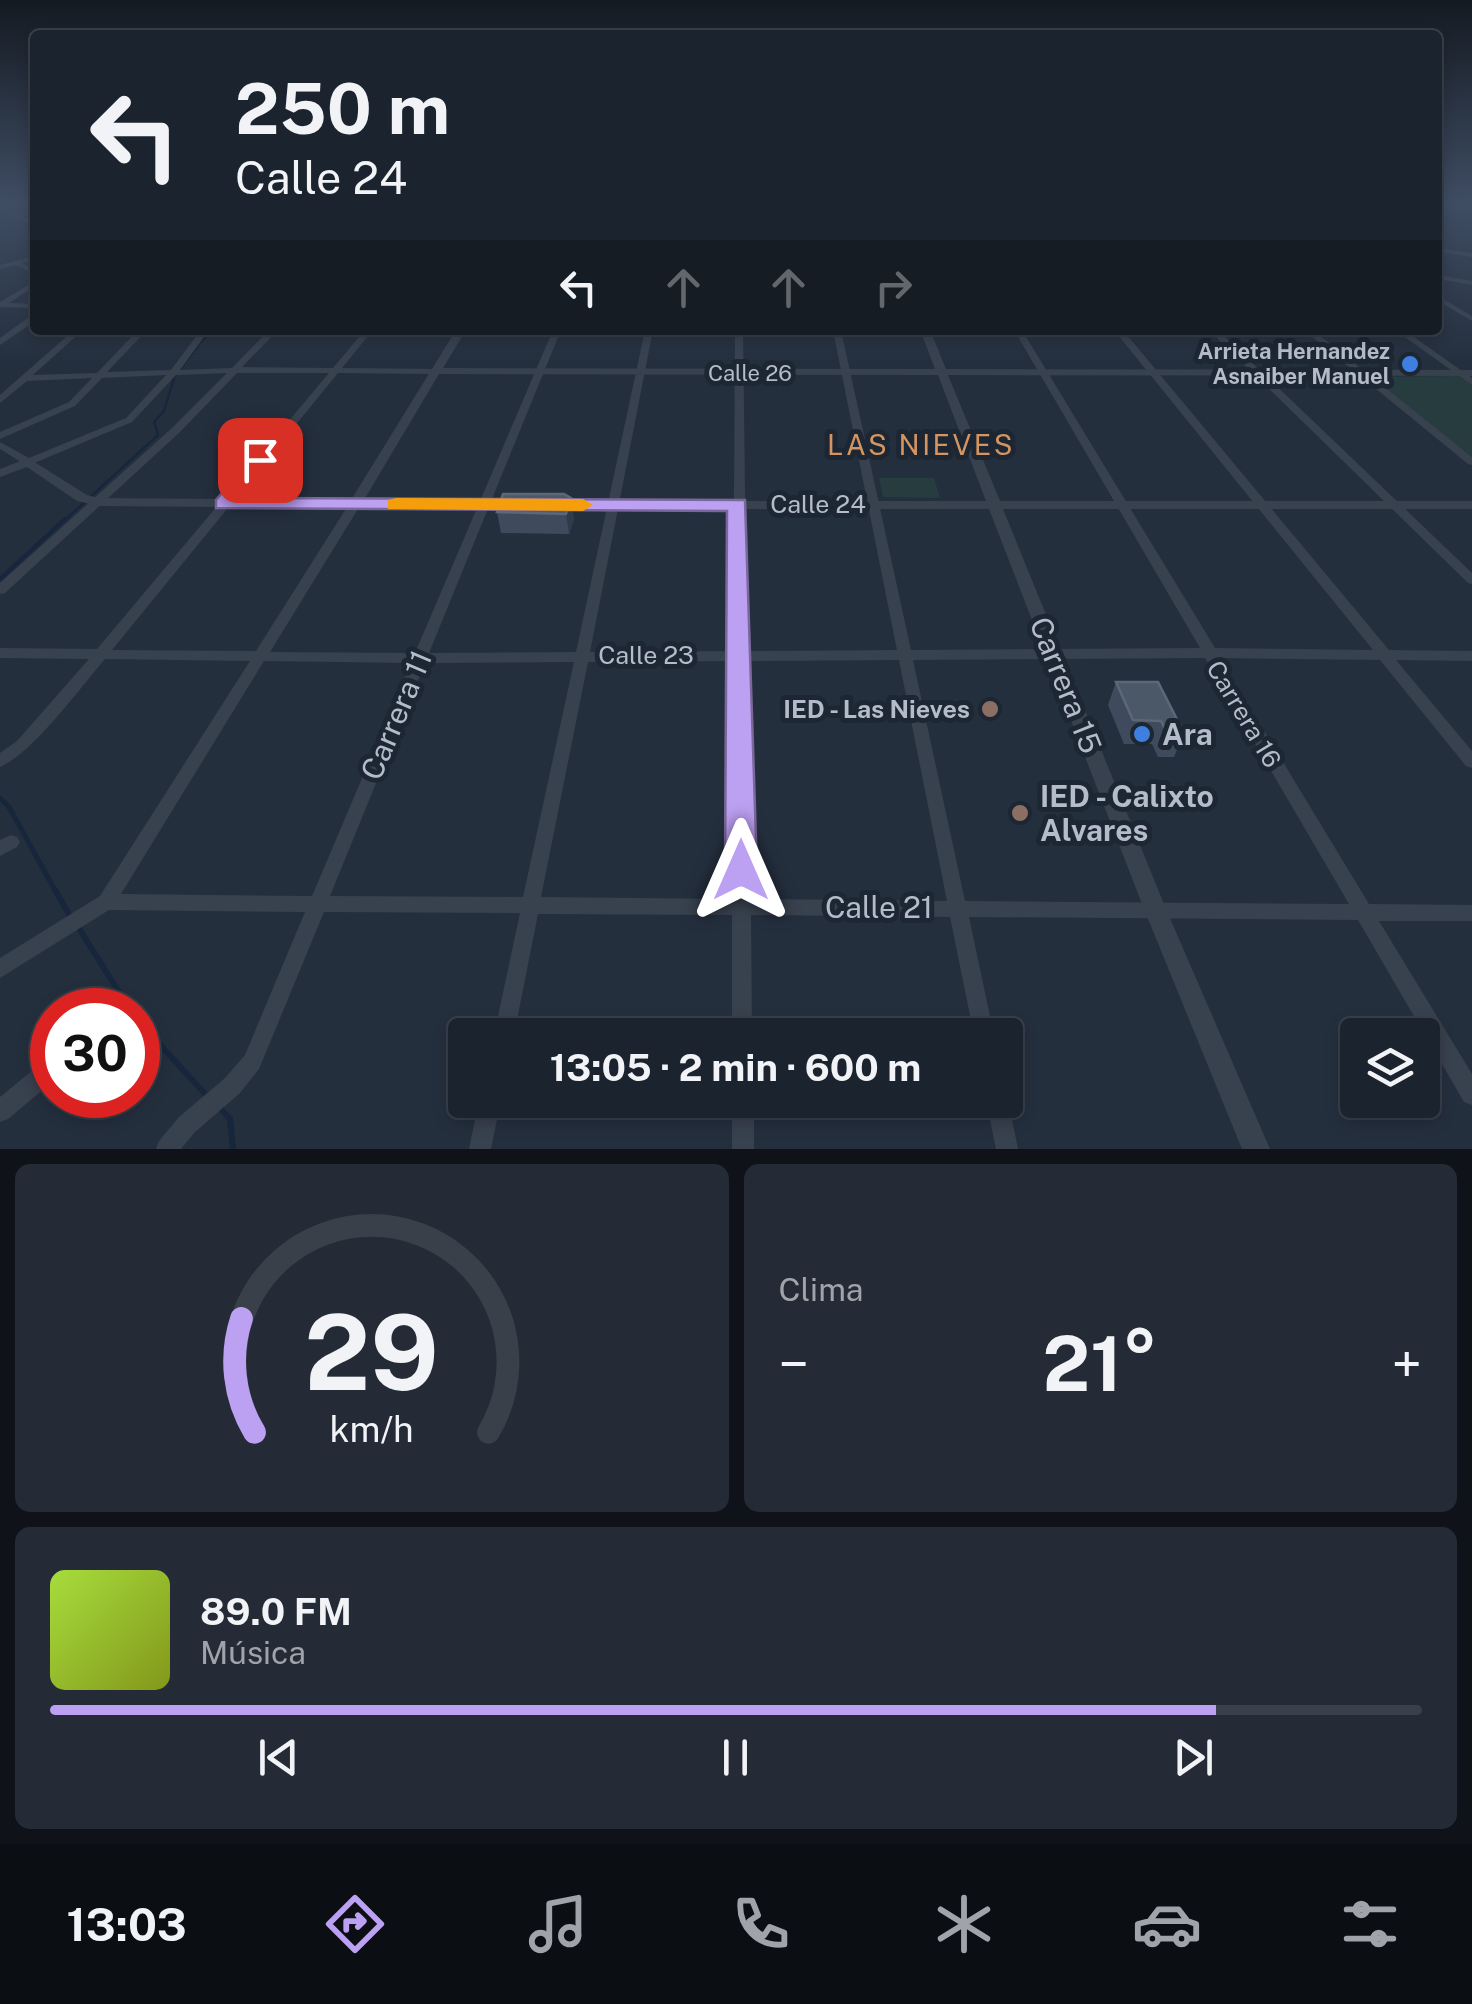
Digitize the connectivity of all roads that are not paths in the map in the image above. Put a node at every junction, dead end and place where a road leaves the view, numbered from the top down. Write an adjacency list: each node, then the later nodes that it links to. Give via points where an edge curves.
1 (30, 259): 2 (street)
2 (15, 263): 3 (street); 4 (street)
3 (0, 267)
4 (30, 270)
5 (1442, 278): 6 (street)
6 (1472, 283)
7 (30, 286): 9 (street)
8 (1442, 303): 10 (street)
9 (0, 305): 12 (street)
10 (1450, 305): 11 (street); 13 (street)
11 (1472, 305)
12 (30, 306)
13 (1472, 319)
14 (30, 320): 31 (street)
15 (74, 335): 47 (street)
16 (138, 335): 46 (street)
17 (201, 335): 35 (street)
18 (270, 335): 32 (street)
19 (365, 335): 33 (street)
20 (458, 335): 34 (street)
21 (555, 335): 36 (street, Carrera 11)
22 (648, 335): 37 (street)
23 (739, 335): 38 (street)
24 (838, 335): 43 (street)
25 (928, 335): 39 (street, Carrera 15)
26 (1011, 335): 40 (street, Carrera 16)
27 (1123, 335): 41 (street)
28 (1218, 335): 42 (street)
29 (1314, 335): 44 (street)
30 (1406, 335): 45 (street)
31 (0, 339)
32 (238, 370): 33 (street, Calle 26); 35 (street, Calle 26); 55 (street)
33 (336, 370): 34 (street, Calle 26); 56 (street)
34 (434, 371): 36 (street, Calle 26); 57 (street)
35 (174, 372): 46 (street, Calle 26); 52 (street, via 129,420)
36 (540, 372): 37 (street, Calle 26); 58 (street, Carrera 11)
37 (639, 372): 38 (street, Calle 26); 63 (street)
38 (742, 372): 43 (street, Calle 26); 59 (street)
39 (942, 372): 40 (street, Calle 26); 43 (street, Calle 26); 61 (street, Carrera 15)
40 (1042, 372): 41 (street, Calle 26); 64 (street, Carrera 16)
41 (1153, 372): 42 (street, Calle 26); 65 (street)
42 (1259, 372): 44 (street, Calle 26); 62 (street)
43 (846, 373): 60 (street)
44 (1360, 373): 45 (street, Calle 26); 53 (street)
45 (1466, 373): 48 (street)
46 (103, 374): 47 (street, Calle 26); 50 (street, via 59,412)
47 (28, 378): 49 (street)
48 (1472, 382)
49 (0, 400)
50 (0, 436)
51 (0, 445): 52 (street, Calle 24)
52 (28, 462): 54 (street); 55 (street, Calle 24)
53 (1472, 462)
54 (0, 473)
55 (98, 502): 56 (street, Calle 24); 68 (street)
56 (223, 504): 57 (street, Calle 24); 69 (street)
57 (355, 504): 58 (street, Calle 24); 73 (street)
58 (486, 504): 63 (street, Calle 24); 79 (street, Carrera 11)
59 (738, 504): 60 (street, Calle 24); 63 (street, Calle 24); 74 (street)
60 (874, 504): 61 (street, Calle 24); 76 (street)
61 (994, 504): 64 (street, Calle 24); 71 (street, Carrera 15)
62 (1393, 504): 65 (street, Calle 24); 66 (street, Calle 24); 67 (street)
63 (611, 505): 75 (street)
64 (1122, 505): 65 (street, Calle 24); 72 (street, Carrera 16)
65 (1260, 505): 77 (street)
66 (1472, 505)
67 (1472, 580)
68 (0, 590)
69 (104, 652): 70 (street, Calle 23); 73 (street, Calle 23); 80 (street)
70 (0, 653)
71 (1053, 653): 72 (street, Calle 23); 76 (street, Calle 23); 87 (street, Carrera 15)
72 (1206, 653): 77 (street, Calle 23); 88 (street, Carrera 16)
73 (264, 655): 79 (street, Calle 23); 82 (street)
74 (740, 655): 75 (street, Calle 23); 76 (street, Calle 23); 84 (street)
75 (579, 656): 79 (street, Calle 23); 85 (street)
76 (905, 656): 86 (street)
77 (1384, 656): 78 (street, Calle 23); 81 (street)
78 (1472, 656)
79 (420, 658): 83 (street, Carrera 11)
80 (0, 761)
81 (1472, 762)
82 (106, 902): 83 (street, Calle 21); 90 (street)
83 (316, 905): 85 (street, Calle 21); 100 (street, Carrera 11, via 252,1062 180,1127)
84 (742, 906): 85 (street, Calle 21); 86 (street, Calle 21); 92 (street)
85 (530, 908): 91 (street)
86 (957, 908): 87 (street, Calle 21); 93 (street)
87 (1155, 909): 88 (street, Calle 21); 104 (street, Carrera 15)
88 (1364, 913): 89 (street, Calle 21); 95 (street, Carrera 16)
89 (1472, 913)
90 (0, 969)
91 (507, 1018)
92 (742, 1018)
93 (980, 1018)
94 (30, 1087): 96 (street)
95 (1472, 1094)
96 (0, 1111)
97 (486, 1118): 101 (street)
98 (743, 1118): 102 (street)
99 (1001, 1118): 103 (street)
100 (167, 1149)
101 (480, 1149)
102 (743, 1149)
103 (1007, 1149)
104 (1256, 1149)

